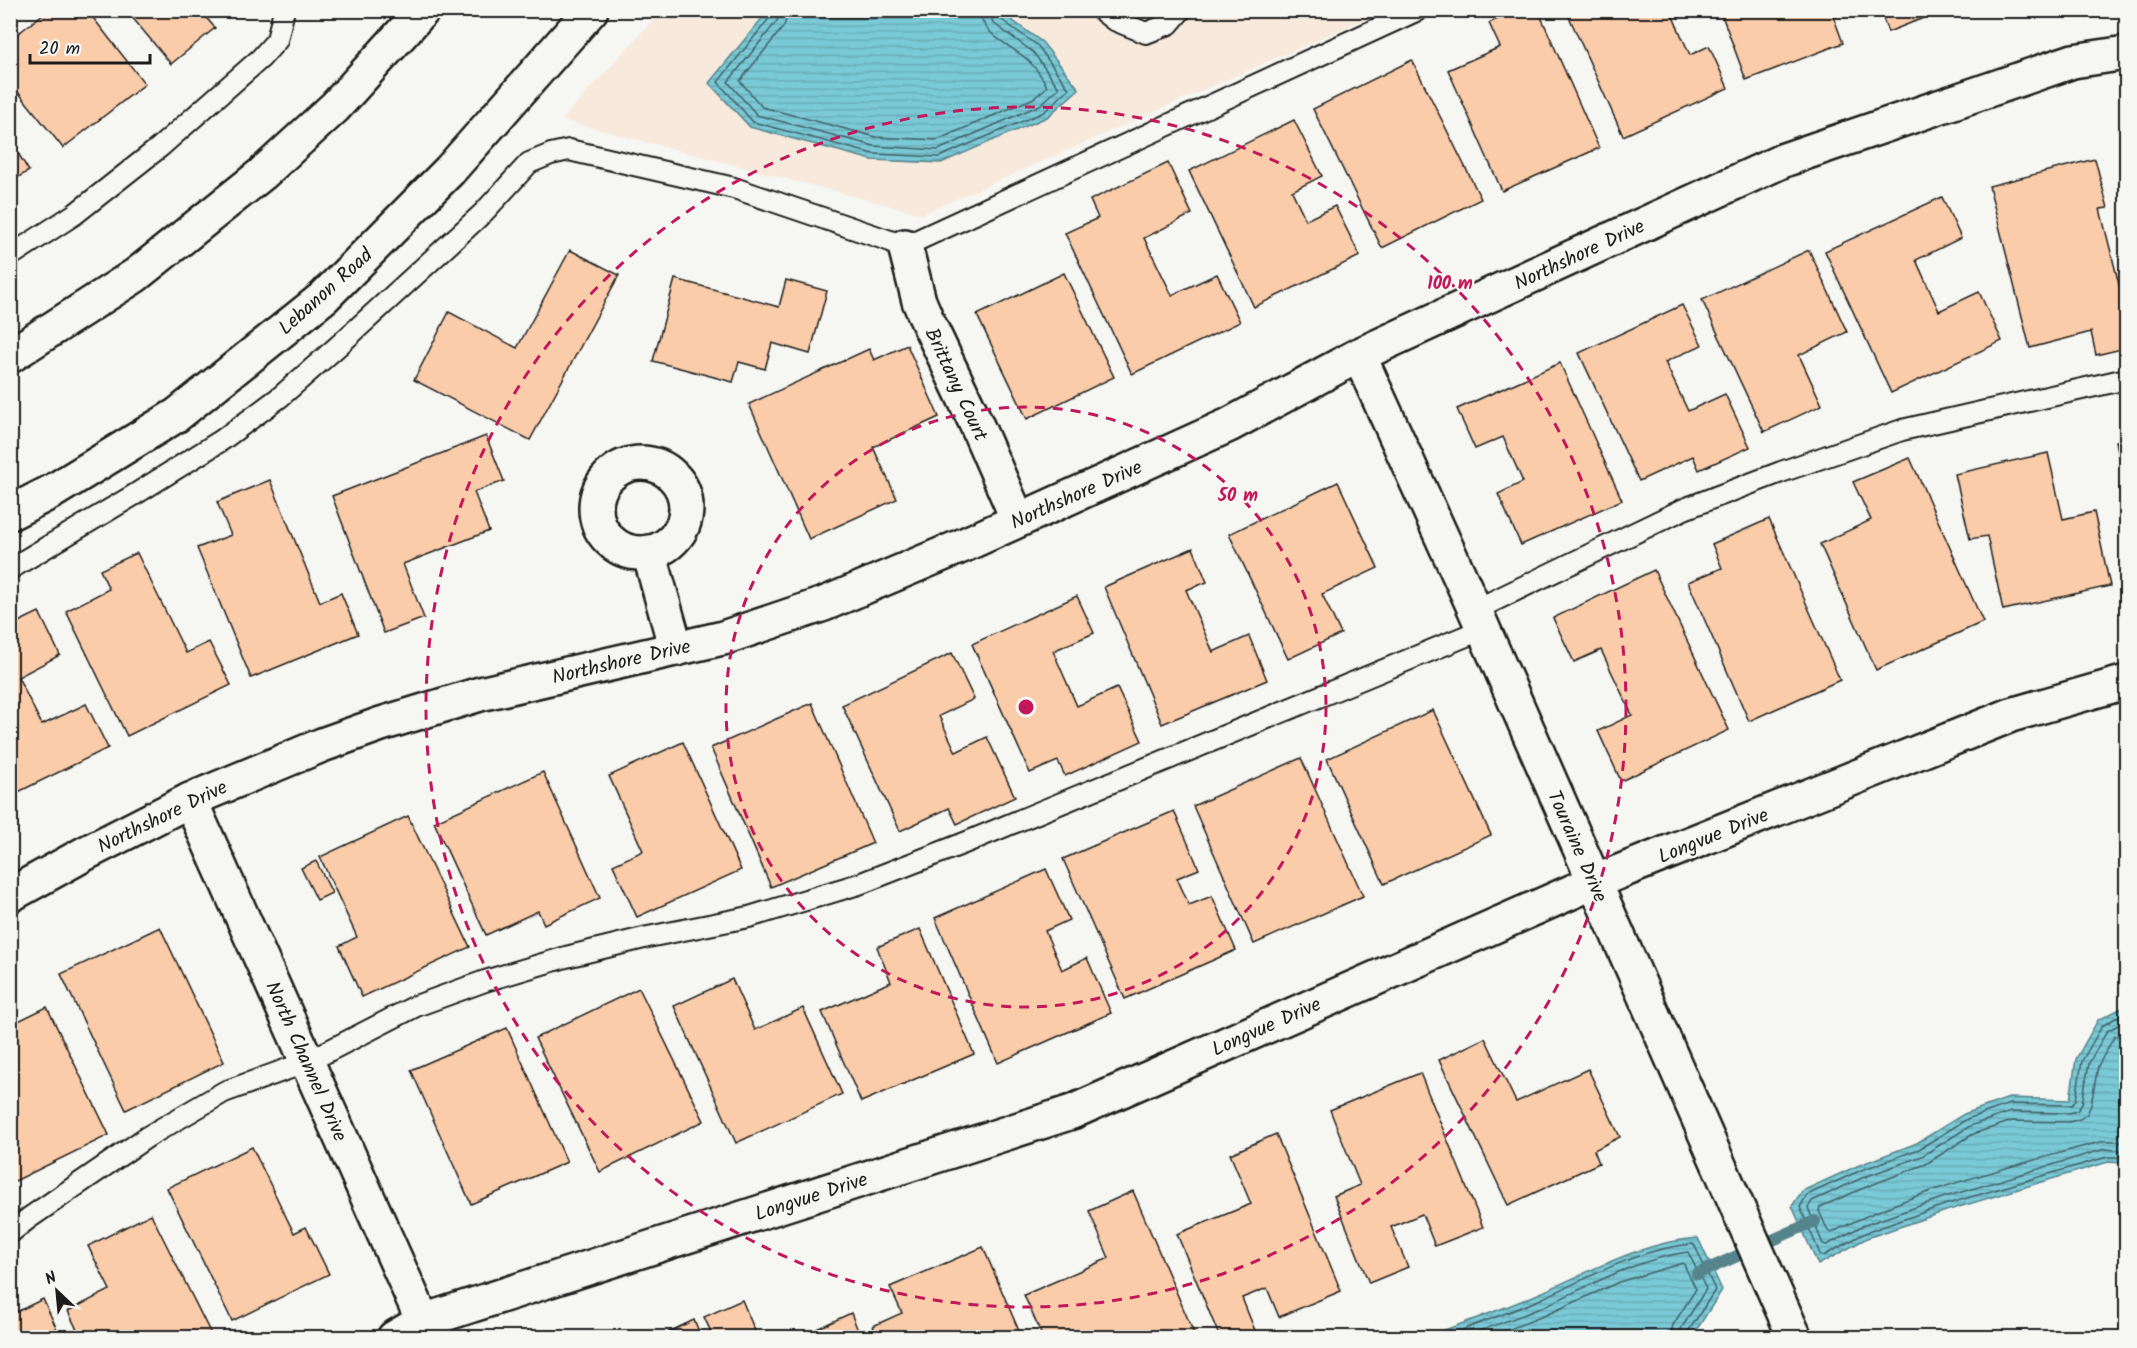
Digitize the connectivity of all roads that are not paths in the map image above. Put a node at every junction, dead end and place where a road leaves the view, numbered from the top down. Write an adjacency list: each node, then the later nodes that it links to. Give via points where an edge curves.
1 (284, 10): 9 (lane, via 277,40 261,58 160,147 75,214)
2 (423, 10): 11 (street, via 335,107 262,174 136,275)
3 (591, 10): 13 (street, Lebanon Road, via 450,170 324,297 177,414 53,491)
4 (1101, 10): 5 (lane, via 1146,33 1169,24)
5 (1181, 10)
6 (1418, 10): 8 (lane)
7 (2127, 53): 10 (street, Northshore Drive, via 2073,61 1784,160)
8 (905, 246): 14 (street, Brittany Court, via 919,301); 16 (lane, via 734,188 569,150 551,154 529,164 483,213 280,397 222,440)
9 (10, 256)
10 (1359, 355): 14 (street, Northshore Drive, via 1229,425); 17 (street, Touraine Drive)
11 (10, 356)
12 (2127, 378): 17 (lane, via 1902,430 1781,472 1684,509)
13 (10, 513)
14 (1018, 520): 18 (street, Northshore Drive, via 824,604 723,638)
15 (649, 552): 18 (street)
16 (10, 569)
17 (1479, 620): 21 (street, Touraine Drive); 23 (lane, via 978,837 859,884 749,917 648,937 485,981 416,1006)
18 (676, 649): 20 (street, Northshore Drive, via 433,707 322,745)
19 (2127, 682): 21 (street, Longvue Drive, via 2011,715)
20 (190, 800): 22 (street, Northshore Drive); 23 (street, North Channel Drive)
21 (1594, 882): 25 (street, Longvue Drive, via 1072,1112); 27 (street, Touraine Drive)
22 (10, 895)
23 (307, 1062): 24 (lane, via 224,1092 147,1137); 25 (street, North Channel Drive)
24 (10, 1233)
25 (423, 1322): 26 (street, Longvue Drive)
26 (394, 1338)
27 (1796, 1338)

